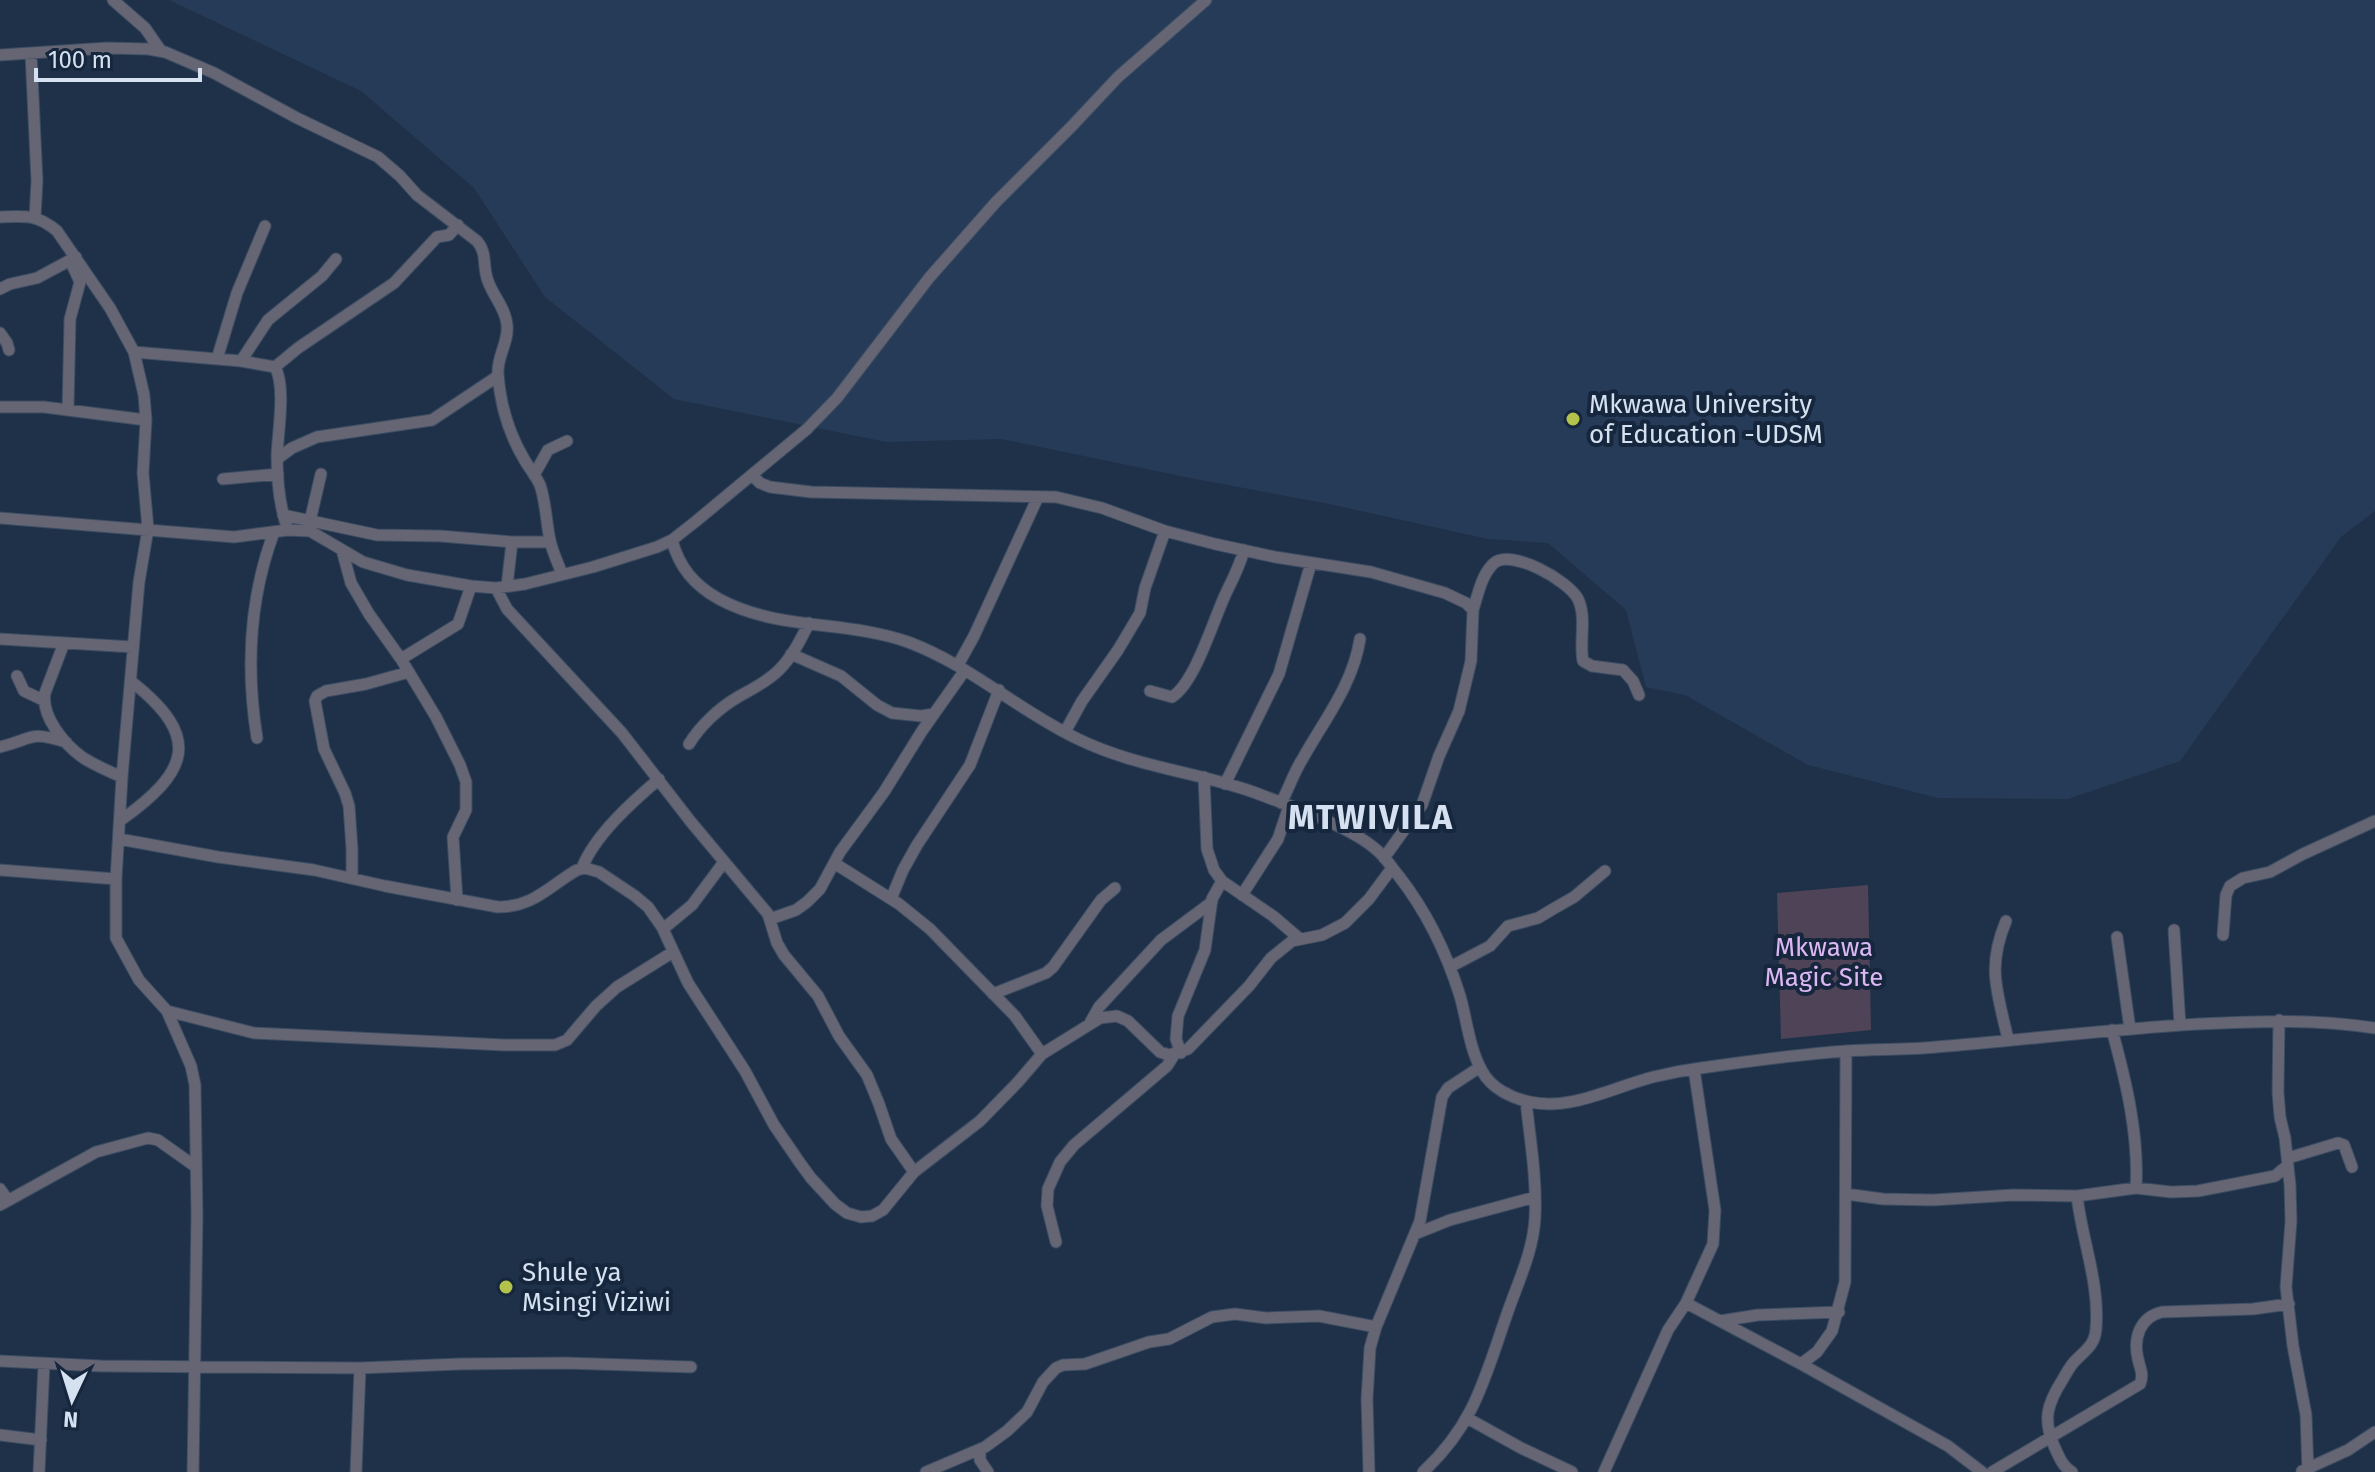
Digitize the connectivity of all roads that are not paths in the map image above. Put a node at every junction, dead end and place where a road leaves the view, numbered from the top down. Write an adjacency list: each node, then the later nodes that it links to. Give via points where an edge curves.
1 (113, 0): 3 (street, via 145,28)
2 (1206, 0): 28 (street, via 1118,77 996,202 929,278 837,398)
3 (161, 51): 4 (street, via 107,48); 8 (street, via 378,157)
4 (31, 54): 5 (street); 7 (street)
5 (0, 55)
6 (0, 217): 7 (street)
7 (35, 217): 10 (street, via 57,231)
8 (458, 225): 18 (street, via 449,235 437,237 387,289); 19 (street, via 483,248 489,284 508,326)
9 (265, 226): 16 (street)
10 (73, 258): 12 (street, via 37,278); 15 (street); 21 (street, via 80,282 70,319)
11 (336, 259): 17 (street, via 268,320)
12 (0, 289)
13 (0, 333): 14 (street)
14 (9, 350)
15 (134, 352): 16 (street); 22 (street)
16 (217, 359): 17 (street)
17 (241, 361): 18 (street)
18 (275, 367): 24 (street)
19 (498, 376): 24 (street, via 432,420 317,437); 27 (street, via 507,426)
20 (0, 407): 21 (street)
21 (68, 410): 22 (street)
22 (146, 420): 34 (street)
23 (567, 441): 27 (street, via 548,450)
24 (277, 459): 25 (street)
25 (278, 474): 29 (street); 31 (street)
26 (321, 474): 33 (street)
27 (534, 475): 40 (street)
28 (752, 475): 30 (street, via 770,487 811,492); 38 (street)
29 (223, 479)
30 (1038, 497): 36 (street, via 1079,502); 55 (street)
31 (283, 515): 33 (street); 35 (street)
32 (0, 518): 34 (street)
33 (310, 521): 39 (street, via 377,535)
34 (148, 529): 37 (street, via 234,537); 52 (street)
35 (288, 530): 37 (street); 41 (street, via 310,531)
36 (1165, 531): 42 (street); 64 (street, via 1140,613)
37 (274, 532): 65 (street, via 264,559 249,658)
38 (672, 540): 44 (street); 48 (street, via 681,566 705,591 754,615)
39 (512, 542): 40 (street); 46 (street)
40 (550, 542): 44 (street)
41 (342, 550): 45 (street, via 407,575); 54 (street, via 351,583)
42 (1244, 550): 43 (street); 60 (street, via 1183,687 1172,697)
43 (1311, 563): 47 (street, via 1371,572 1445,593); 72 (street, via 1279,674)
44 (562, 574): 46 (street)
45 (471, 586): 46 (street); 54 (street, via 458,624)
46 (501, 587): 71 (street, via 507,609)
47 (1473, 610): 61 (street, via 1493,564 1512,558 1527,564 1578,599 1583,661 1623,670); 77 (street, via 1471,661 1459,711 1422,805)
48 (809, 623): 53 (street); 55 (street, via 885,635)
49 (0, 639): 51 (street)
50 (1360, 639): 73 (street, via 1349,677 1302,759)
51 (64, 643): 52 (street); 62 (street)
52 (133, 647): 58 (street)
53 (791, 654): 63 (street, via 841,676 892,713); 67 (street, via 780,669 720,710)
54 (401, 659): 56 (street)
55 (961, 667): 59 (street); 63 (street)
56 (409, 672): 84 (street, via 326,691 315,701 324,749 349,806); 90 (street, via 466,782 466,810 453,837)
57 (17, 676): 62 (street, via 24,691)
58 (132, 682): 69 (street); 74 (street, via 172,723 180,744 174,768 153,795)
59 (999, 690): 64 (street); 89 (street, via 970,765 917,845)
60 (1150, 691)
61 (1639, 695)
62 (43, 700): 66 (street)
63 (934, 714): 79 (street)
64 (1065, 732): 70 (street, via 1134,761)
65 (257, 738)
66 (67, 743): 68 (street, via 33,735); 69 (street, via 78,755)
67 (689, 744)
68 (0, 747)
69 (122, 777): 74 (street)
70 (1204, 777): 72 (street); 86 (street, via 1207,849)
71 (659, 779): 78 (street); 80 (street, via 591,850)
72 (1225, 784): 73 (street)
73 (1285, 805): 77 (street, via 1351,832); 88 (street, via 1278,839)
74 (121, 820): 76 (street)
75 (2375, 821): 96 (street, via 2230,886)
76 (119, 839): 84 (street); 85 (street)
77 (1384, 858): 81 (street)
78 (724, 862): 92 (street); 94 (street, via 692,905)
79 (834, 863): 89 (street); 92 (street, via 807,902)
80 (582, 868): 90 (street, via 519,905); 94 (street, via 599,872 635,896)
81 (1392, 868): 98 (street, via 1345,923); 100 (street, via 1438,935)
82 (0, 870): 85 (street)
83 (1605, 871): 100 (street, via 1574,897 1538,918 1508,926 1490,946)
84 (352, 878): 90 (street)
85 (116, 879): 102 (street, via 116,938 139,980)
86 (1222, 881): 88 (street); 91 (street)
87 (1115, 888): 101 (street, via 1053,967)
88 (1242, 895): 98 (street)
89 (891, 899): 101 (street, via 930,929)
90 (457, 900)
91 (1212, 902): 104 (street, via 1153,948); 112 (street, via 1205,950 1178,1016)
92 (770, 919): 119 (street, via 784,955 818,996 867,1075 891,1139)
93 (2006, 921): 109 (street, via 1996,945 1994,973)
94 (663, 929): 99 (street)
95 (2174, 930): 105 (street)
96 (2223, 935)
97 (2117, 937): 107 (street)
98 (1300, 939): 112 (street, via 1271,958 1201,1037)
99 (673, 952): 102 (street, via 617,987 567,1040 555,1045 254,1033); 119 (street, via 774,1125 835,1204 847,1213 872,1216 892,1201)
100 (1450, 967): 113 (street)
101 (993, 994): 111 (street)
102 (167, 1011): 117 (street, via 195,1085)
103 (2279, 1020): 105 (street); 106 (street); 116 (street, via 2278,1092)
104 (1089, 1024): 111 (street); 112 (street, via 1117,1016 1160,1052)
105 (2180, 1025): 107 (street)
106 (2375, 1028)
107 (2130, 1029): 108 (street)
108 (2112, 1030): 109 (street); 120 (street, via 2132,1120)
109 (2008, 1040): 110 (street)
110 (1846, 1051): 114 (street); 122 (street)
111 (1042, 1054): 119 (street, via 980,1121)
112 (1178, 1054): 127 (street, via 1060,1162 1047,1206)
113 (1480, 1067): 115 (street, via 1496,1087); 126 (street, via 1442,1097)
114 (1694, 1069): 115 (street, via 1568,1102); 128 (street, via 1715,1222 1713,1244)
115 (1526, 1101): 124 (street)
116 (2288, 1162): 118 (street, via 2338,1143 2344,1145); 120 (street, via 2275,1176 2214,1189); 129 (street)
117 (196, 1167): 125 (street, via 148,1138 96,1152); 136 (street)
118 (2352, 1167)
119 (914, 1172)
120 (2136, 1188): 123 (street)
121 (0, 1189): 125 (street)
122 (1846, 1194): 123 (street, via 1898,1200); 130 (street, via 1845,1282)
123 (2077, 1196): 142 (street, via 2094,1281 2096,1327 2089,1349 2050,1400)
124 (1535, 1197): 126 (street); 139 (street, via 1530,1253)
125 (4, 1202)
126 (1415, 1234): 132 (street)
127 (1056, 1242)
128 (1686, 1303): 131 (street); 154 (street, via 1668,1330)
129 (2289, 1304): 142 (street, via 2149,1317 2138,1332 2140,1384); 145 (street, via 2306,1415)
130 (1839, 1312): 131 (street); 135 (street, via 1817,1352)
131 (1719, 1321): 135 (street)
132 (1376, 1327): 144 (street, via 1319,1316 1212,1317 1169,1339 1056,1368 1027,1412); 151 (street, via 1367,1399)
133 (0, 1361): 134 (street)
134 (44, 1364): 136 (street); 143 (street)
135 (1801, 1364): 155 (street, via 1948,1446)
136 (194, 1366): 138 (street); 147 (street)
137 (691, 1367): 138 (street, via 565,1363)
138 (360, 1368): 148 (street)
139 (1467, 1418): 152 (street); 153 (street)
140 (2375, 1432): 145 (street)
141 (0, 1435): 143 (street)
142 (2051, 1437): 156 (street); 157 (street, via 2064,1467)
143 (41, 1440): 146 (street)
144 (980, 1449): 149 (street); 150 (street)
145 (2306, 1471)
146 (39, 1472)
147 (193, 1472)
148 (356, 1472)
149 (926, 1472)
150 (988, 1472)
151 (1369, 1472)
152 (1423, 1472)
153 (1572, 1472)
154 (1604, 1472)
155 (1982, 1472)
156 (1992, 1472)
157 (2072, 1472)

